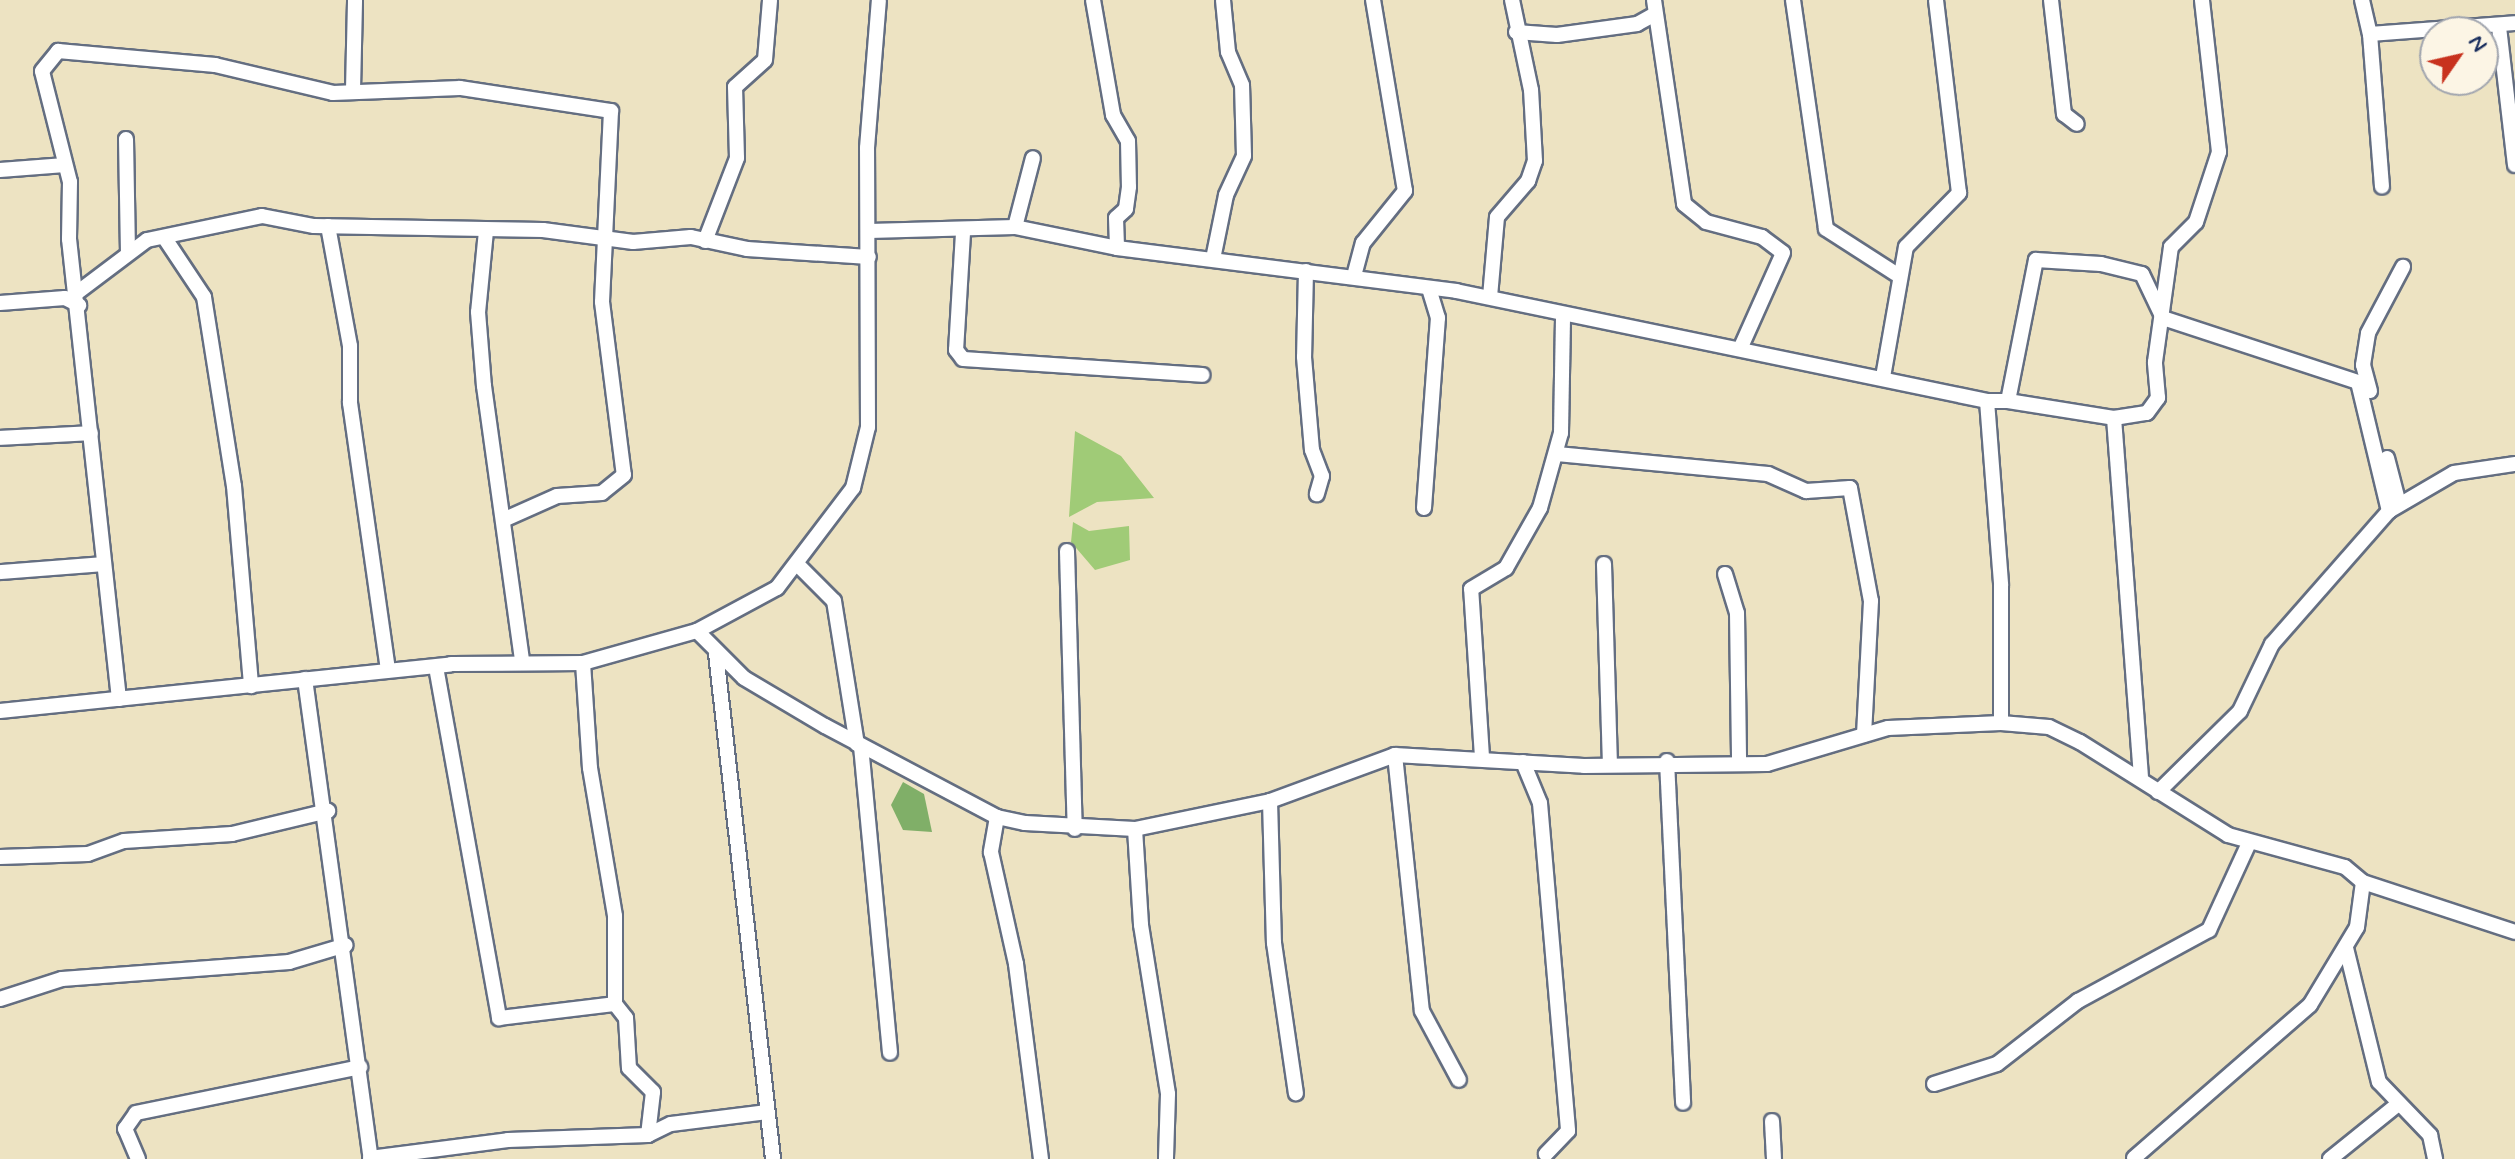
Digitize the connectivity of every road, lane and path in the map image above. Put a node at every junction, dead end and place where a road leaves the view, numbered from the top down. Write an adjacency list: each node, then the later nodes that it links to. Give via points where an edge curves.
1 (355, 0): 21 (street)
2 (770, 0): 36 (street, via 765,60 735,87 737,158)
3 (879, 0): 32 (street, via 867,148)
4 (1093, 0): 37 (street, via 1113,115 1128,141 1129,187 1126,209 1116,218)
5 (1223, 0): 40 (street, via 1228,52 1242,85 1244,156 1226,195)
6 (1373, 0): 44 (street, via 1405,191 1363,243)
7 (1512, 0): 18 (street)
8 (1793, 0): 43 (street, via 1826,229)
9 (1936, 0): 43 (street, via 1959,193 1911,241)
10 (2051, 0): 22 (street, via 2064,114)
11 (2202, 0): 50 (street, via 2219,152 2196,222 2171,247)
12 (2362, 0): 19 (street)
13 (1654, 7): 15 (street); 20 (street)
14 (2515, 23): 16 (street)
15 (1637, 24): 18 (street, via 1536,37); 20 (street)
16 (2499, 27): 26 (street)
17 (2419, 31): 19 (street)
18 (1516, 32): 46 (street, via 1531,90 1535,161 1528,181 1497,217)
19 (2370, 34): 28 (street)
20 (1660, 43): 51 (street, via 1684,204 1706,222 1762,237 1783,253)
21 (353, 90): 25 (street, via 310,91 215,65 58,51 42,71); 34 (street, via 460,88 607,107 614,151)
22 (2077, 124)
23 (126, 139): 38 (street)
24 (1033, 158): 30 (street)
25 (65, 165): 27 (street); 47 (street)
26 (2515, 165)
27 (0, 170)
28 (2382, 187)
29 (328, 226): 31 (street); 35 (street, via 262,216 198,224); 76 (street, via 350,346 350,403)
30 (1015, 227): 33 (street); 37 (street)
31 (486, 231): 34 (street); 64 (street, via 478,312)
32 (869, 231): 33 (street); 39 (street)
33 (963, 233): 52 (street, via 956,350 963,359)
34 (609, 235): 36 (street); 64 (street, via 602,302 624,475 602,493 557,496)
35 (164, 237): 38 (street); 78 (street, via 204,297 234,486)
36 (705, 241): 39 (street)
37 (1117, 248): 40 (street)
38 (128, 251): 47 (street)
39 (869, 257): 68 (street, via 872,347 863,457 847,499)
40 (1213, 259): 42 (street)
41 (2403, 267): 62 (street, via 2376,313 2363,365)
42 (1306, 271): 44 (street); 61 (street, via 1304,357 1312,450 1322,476)
43 (1896, 274): 53 (street)
44 (1354, 276): 45 (street)
45 (1429, 289): 46 (street); 63 (street, via 1438,318)
46 (1490, 297): 49 (street)
47 (78, 298): 48 (street); 57 (street)
48 (0, 303)
49 (1563, 316): 51 (street); 59 (street)
50 (2163, 318): 55 (street, via 2142,274 2036,260); 56 (street, via 2158,398 2147,413); 62 (street, via 2358,382)
51 (1740, 349): 53 (street)
52 (1202, 375)
53 (1883, 377): 54 (street)
54 (1987, 401): 55 (street); 81 (street, via 2001,585)
55 (2008, 401): 56 (street)
56 (2114, 418): 90 (street)
57 (91, 433): 58 (street); 66 (street)
58 (0, 438)
59 (1557, 454): 82 (street, via 1768,474 1806,491 1850,488 1871,601); 85 (street, via 1540,508 1506,568 1471,589)
60 (2515, 464): 62 (street, via 2454,473)
61 (1317, 494)
62 (2394, 507): 91 (street, via 2272,644 2240,711)
63 (1424, 508)
64 (503, 520): 73 (street)
65 (1067, 551): 95 (street)
66 (104, 564): 69 (street); 79 (street)
67 (1604, 564): 89 (street)
68 (800, 567): 71 (street, via 764,599); 83 (street, via 834,601)
69 (0, 572)
70 (1725, 574): 88 (street, via 1737,613)
71 (697, 631): 72 (street); 74 (street)
72 (716, 653): 83 (street); 112 (street)
73 (522, 660): 74 (street); 75 (street)
74 (583, 663): 104 (street, via 590,768 615,916)
75 (436, 667): 76 (street); 104 (street, via 499,1018)
76 (388, 670): 77 (street)
77 (305, 679): 78 (street); 93 (street)
78 (251, 686): 79 (street)
79 (119, 699): 80 (street)
80 (0, 711)
81 (2001, 723): 82 (street); 90 (street, via 2049,727)
82 (1864, 735): 88 (street, via 1790,762)
83 (859, 745): 94 (street); 105 (street)
84 (1395, 755): 85 (street); 92 (street); 107 (street, via 1422,1011)
85 (1482, 757): 87 (street)
86 (1667, 761): 88 (street); 89 (street); 110 (street)
87 (1523, 762): 89 (street); 115 (street, via 1540,803 1568,1131)
88 (1739, 763)
89 (1610, 764)
90 (2141, 776): 91 (street)
91 (2158, 792): 97 (street)
92 (1270, 801): 96 (street); 109 (street, via 1274,943)
93 (328, 811): 98 (street, via 232,834 124,841 88,854); 101 (street)
94 (997, 817): 95 (street); 120 (street, via 991,852 1016,964)
95 (1075, 829): 96 (street)
96 (1135, 829): 121 (street, via 1141,925 1168,1094)
97 (2249, 843): 99 (street, via 2345,867); 108 (street, via 2209,930 2078,1001 1997,1064)
98 (0, 857)
99 (2363, 882): 100 (street); 102 (street)
100 (2515, 932)
101 (346, 945): 103 (street, via 289,962 62,979); 106 (street)
102 (2346, 948): 111 (street, via 2364,1039); 116 (street, via 2285,1030)
103 (0, 999)
104 (615, 1004): 114 (street, via 626,1018 629,1068 653,1092)
105 (890, 1053)
106 (360, 1067): 117 (street, via 136,1113 125,1129); 118 (street)
107 (1459, 1080)
108 (1934, 1084)
109 (1296, 1093)
110 (1683, 1103)
111 (2397, 1105): 123 (street); 124 (street, via 2430,1135)
112 (767, 1112): 114 (street, via 671,1124); 119 (street)
113 (1772, 1121): 122 (street)
114 (648, 1135): 118 (street, via 508,1140)
115 (1546, 1154)
116 (2134, 1158)
117 (138, 1159)
118 (370, 1159)
119 (773, 1159)
120 (1041, 1159)
121 (1166, 1159)
122 (1774, 1159)
123 (2330, 1159)
124 (2435, 1159)

